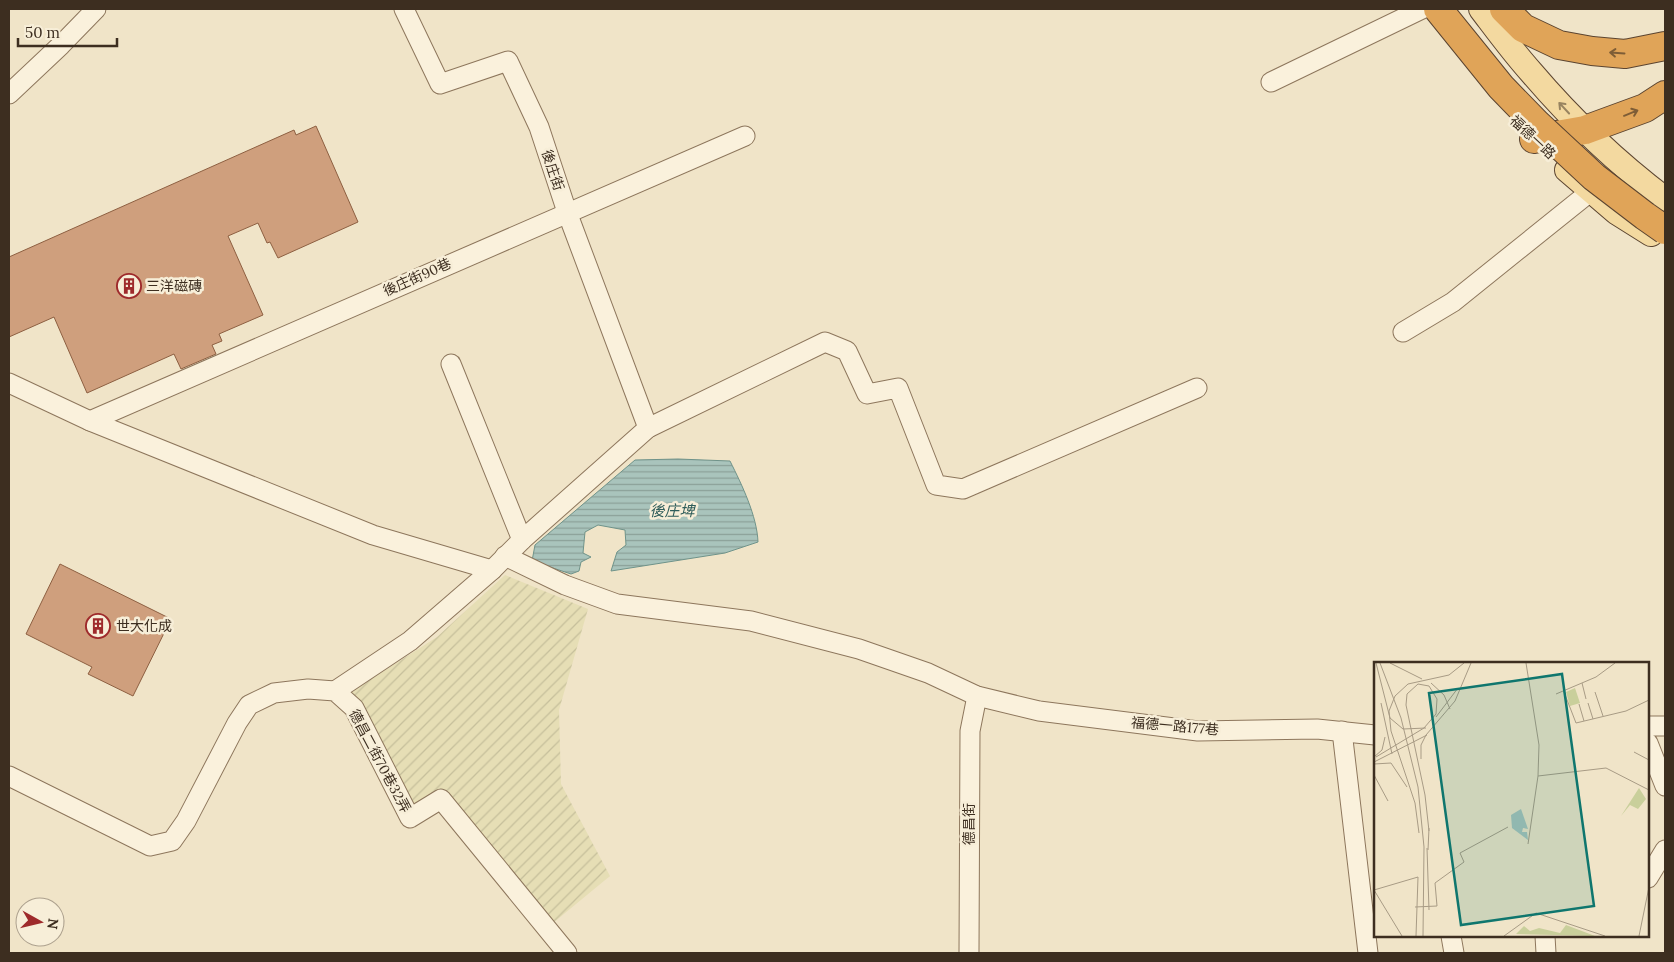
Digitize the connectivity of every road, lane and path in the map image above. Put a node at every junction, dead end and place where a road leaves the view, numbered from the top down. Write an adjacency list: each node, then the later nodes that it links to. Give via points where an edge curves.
1 (96, 9): 10 (street)
2 (404, 9): 18 (street, 後庄街, via 440,84 508,61 539,127)
3 (1422, 9): 9 (street); 14 (main road, 福德一路, via 1497,103)
4 (1438, 9): 20 (highway, bridge, via 1501,87 1536,123 1594,177)
5 (1457, 9): 19 (highway, via 1507,75 1578,144)
6 (1481, 9): 12 (main road, one-way to 6, via 1530,72)
7 (1504, 9): 8 (highway, one-way to 7, via 1625,54 1560,45 1522,28)
8 (1665, 46)
9 (1272, 82)
10 (9, 94)
11 (1665, 95): 12 (highway, one-way to 11, via 1645,108)
12 (1585, 130): 14 (highway); 15 (main road)
13 (745, 136): 18 (street, 後庄街90巷)
14 (1534, 139): 16 (main road, 福德一路)
15 (1612, 154): 16 (main road, via 1589,146 1583,152 1579,161); 17 (main road)
16 (1583, 184): 21 (main road, 福德一路, via 1616,212); 22 (street, via 1453,302)
17 (1665, 199)
18 (567, 212): 26 (street, 後庄街90巷); 27 (street, 後庄街)
19 (1665, 217)
20 (1665, 230)
21 (1665, 242)
22 (1403, 332)
23 (451, 364): 28 (street)
24 (9, 383): 26 (street)
25 (1197, 388): 27 (street, via 962,490 936,484 898,388 867,394 847,350 825,342)
26 (90, 421): 30 (street, via 373,535)
27 (648, 428): 28 (street)
28 (522, 540): 29 (street)
29 (505, 556): 30 (street); 32 (street, 福德一路177巷, via 565,585 617,604 752,620 859,649)
30 (492, 570): 31 (street, via 410,641)
31 (335, 691): 38 (street, via 308,689 274,693 249,706 172,841 150,846); 44 (street, 德昌二街70巷32弄, via 354,708 410,818 441,800)
32 (977, 696): 35 (street, 福德一路177巷, via 1039,711 1198,731); 45 (street, 德昌街, via 970,731)
33 (1649, 726): 34 (street)
34 (1665, 726)
35 (1342, 731): 36 (street, 福德一路177巷); 46 (street)
36 (1374, 735)
37 (1649, 746): 39 (street)
38 (9, 776)
39 (1665, 786)
40 (1665, 850): 41 (street)
41 (1649, 876)
42 (1451, 937): 47 (street)
43 (1545, 937): 48 (street)
44 (567, 953)
45 (969, 953)
46 (1368, 953)
47 (1454, 953)
48 (1546, 953)

